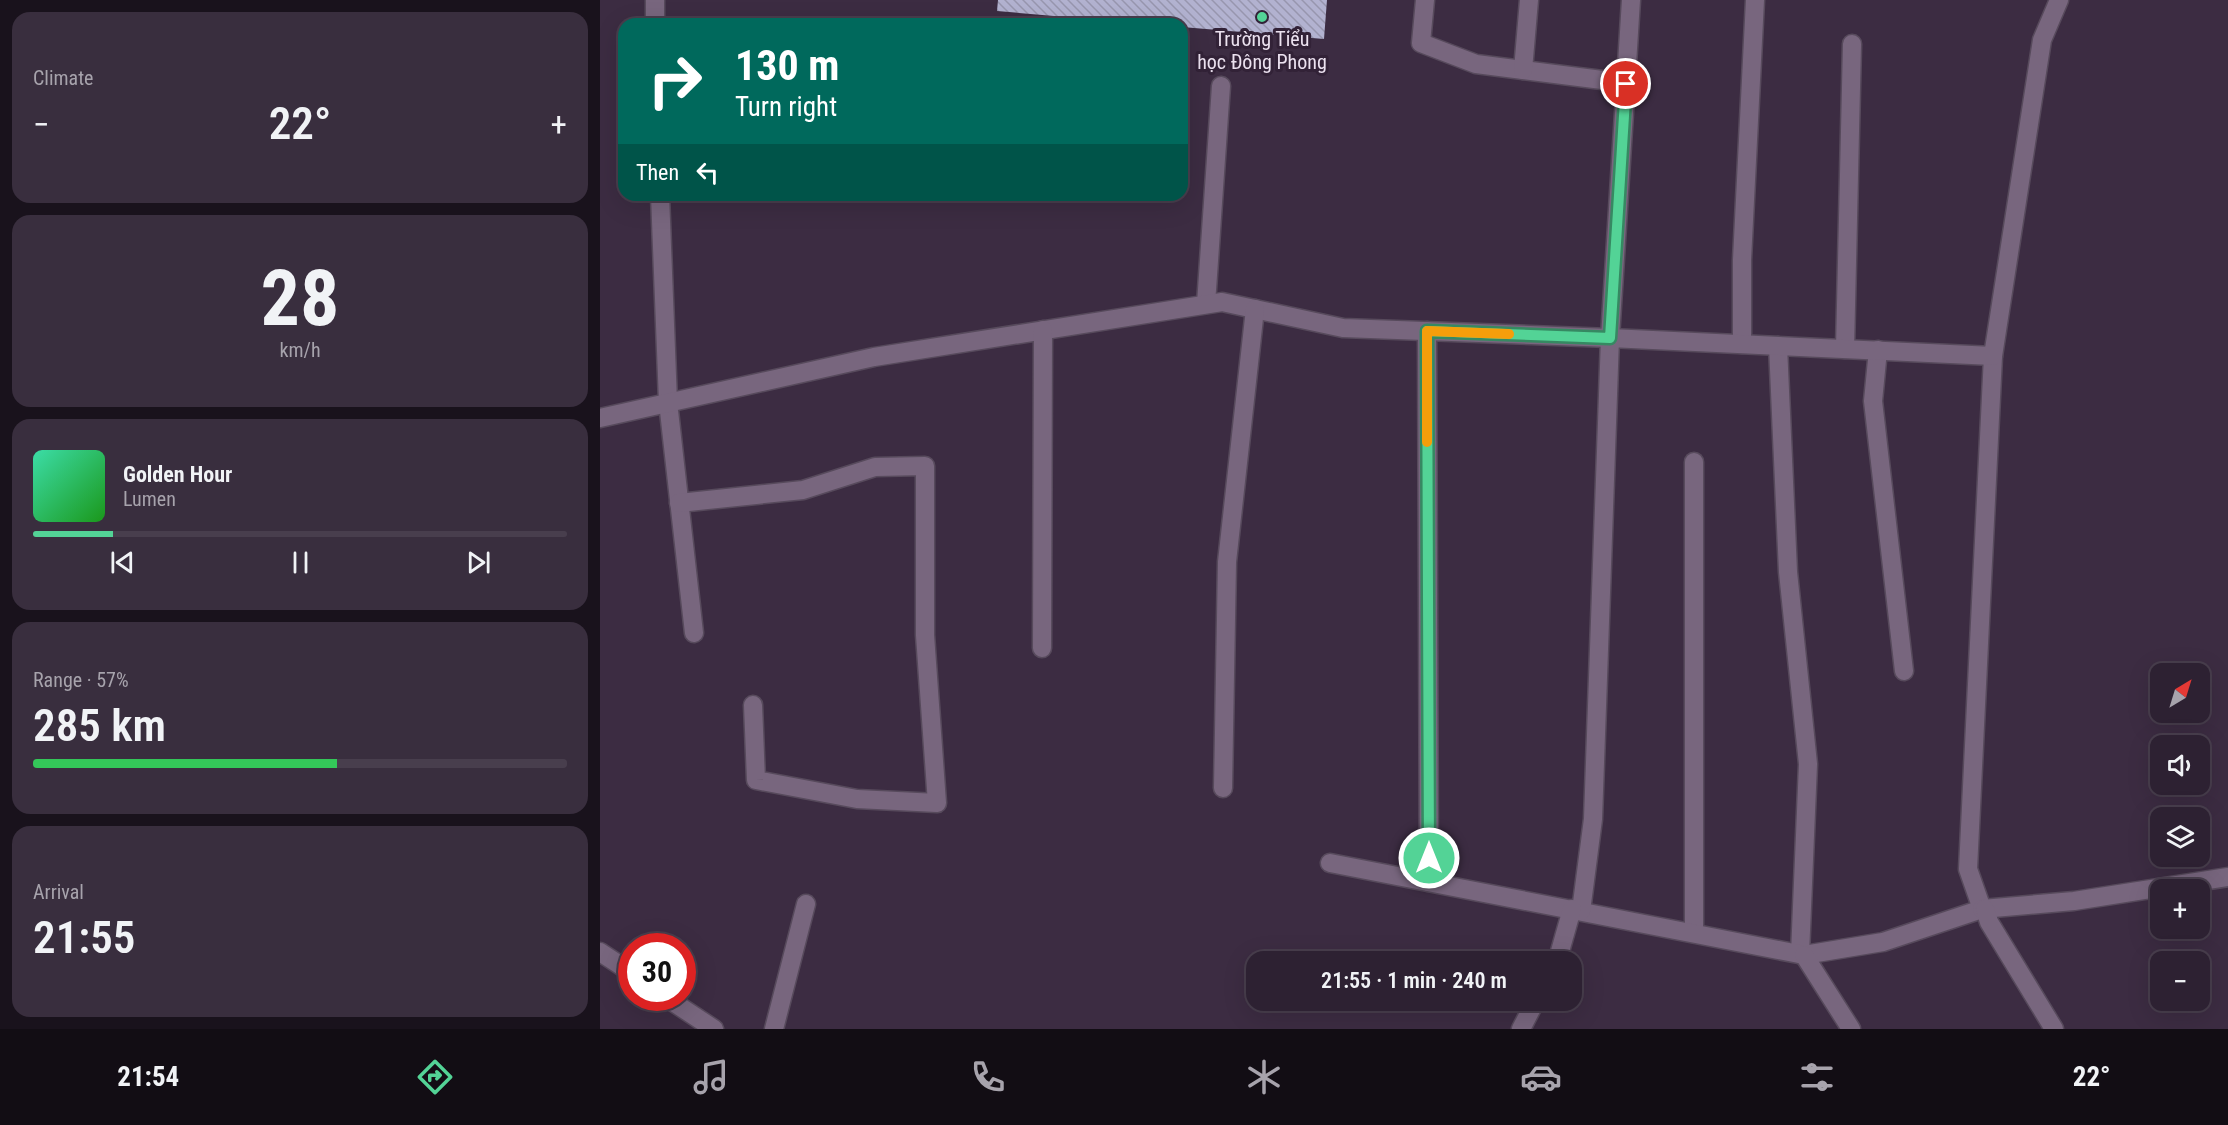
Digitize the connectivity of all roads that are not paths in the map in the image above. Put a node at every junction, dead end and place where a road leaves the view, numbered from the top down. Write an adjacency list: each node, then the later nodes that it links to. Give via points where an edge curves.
1 (654, 0): 7 (street)
2 (1425, 0): 9 (street, via 1421,43 1476,64)
3 (1529, 0): 9 (street)
4 (1631, 0): 10 (street)
5 (1755, 0): 18 (street, via 1742,260)
6 (2059, 0): 22 (street, via 2042,39)
7 (655, 18)
8 (1852, 44): 20 (street)
9 (1523, 70): 10 (street)
10 (1626, 84): 17 (street)
11 (1221, 86): 13 (street)
12 (660, 201): 23 (street)
13 (1206, 304): 14 (street, via 1222,302); 15 (street)
14 (1255, 309): 16 (street, via 1343,328); 31 (street, via 1227,562)
15 (1043, 330): 23 (street, via 874,357); 28 (street)
16 (1427, 331): 17 (street); 34 (street)
17 (1610, 338): 18 (street); 37 (street, via 1593,819)
18 (1742, 344): 19 (street)
19 (1778, 346): 20 (street); 41 (street, via 1788,572 1808,764)
20 (1845, 349): 21 (street)
21 (1878, 350): 22 (street); 29 (street, via 1873,401)
22 (1993, 356): 36 (street, via 1968,869)
23 (668, 402): 24 (street); 26 (street)
24 (600, 418)
25 (1694, 462): 38 (street)
26 (679, 503): 27 (street); 30 (street, via 803,490 875,467 925,466 925,635 937,803 857,799 756,780)
27 (694, 633)
28 (1042, 648)
29 (1904, 671)
30 (753, 705)
31 (1223, 788)
32 (1330, 863): 34 (street)
33 (2228, 877): 36 (street, via 2074,901)
34 (1429, 882): 37 (street)
35 (806, 904): 46 (street)
36 (1983, 909): 41 (street, via 1883,942); 49 (street)
37 (1576, 910): 38 (street); 39 (street)
38 (1694, 933): 41 (street)
39 (1561, 951)
40 (600, 952): 42 (street)
41 (1802, 955): 48 (street)
42 (618, 964)
43 (687, 1011): 45 (street)
44 (1530, 1011): 47 (street)
45 (714, 1029)
46 (774, 1029)
47 (1521, 1029)
48 (1851, 1029)
49 (2054, 1029)

